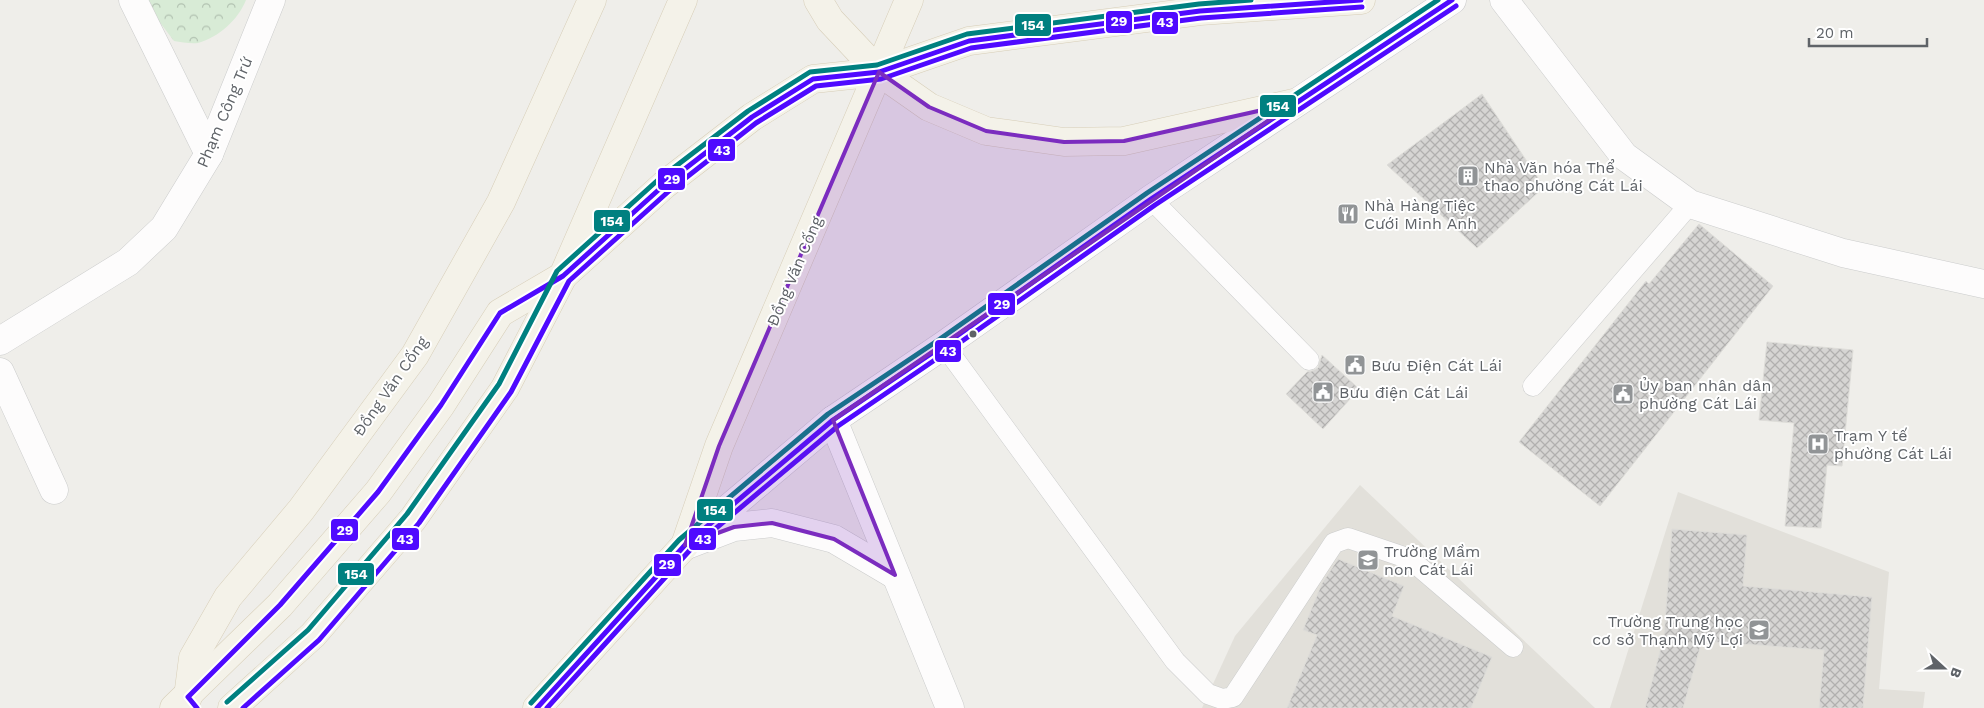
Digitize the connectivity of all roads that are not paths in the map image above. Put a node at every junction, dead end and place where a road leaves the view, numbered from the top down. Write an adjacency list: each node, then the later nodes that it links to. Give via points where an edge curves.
1 (133, 0): 12 (street)
2 (271, 0): 12 (street, Phạm Công Trứ)
3 (592, 0): 27 (main road, Đồng Văn Cống, via 501,202 415,355 301,510 228,597 194,658)
4 (683, 0): 15 (main road)
5 (818, 0): 10 (main road, via 830,20)
6 (909, 0): 10 (main road, Đồng Văn Cống)
7 (1356, 0): 10 (main road, via 1200,11 969,41)
8 (1452, 0): 11 (street)
9 (1504, 0): 14 (street, via 1624,156)
10 (879, 72): 11 (main road, via 929,107 986,131 1064,142 1124,142); 15 (main road, via 813,79 752,116 664,184); 24 (main road, Đồng Văn Cống, via 719,446)
11 (1294, 103): 13 (street)
12 (209, 154): 17 (street, Phạm Công Trứ, via 164,228 128,262)
13 (1151, 199): 18 (street); 19 (lane)
14 (1690, 204): 16 (street, via 1843,253); 21 (lane)
15 (563, 276): 27 (main road, via 500,313 441,405 378,492 280,605); 28 (main road, via 505,388 413,519 314,635)
16 (1984, 284)
17 (0, 341)
18 (944, 345): 22 (street); 26 (lane, via 1174,661 1208,694 1222,700 1233,697 1334,544 1348,538 1410,559)
19 (1309, 360)
20 (0, 372): 23 (street)
21 (1533, 386)
22 (833, 420): 24 (street); 25 (street)
23 (54, 490)
24 (685, 545): 25 (street, via 734,528 772,523 834,539); 29 (main road)
25 (895, 575): 30 (street)
26 (1513, 647)
27 (186, 704)
28 (232, 708)
29 (536, 708)
30 (950, 708)

